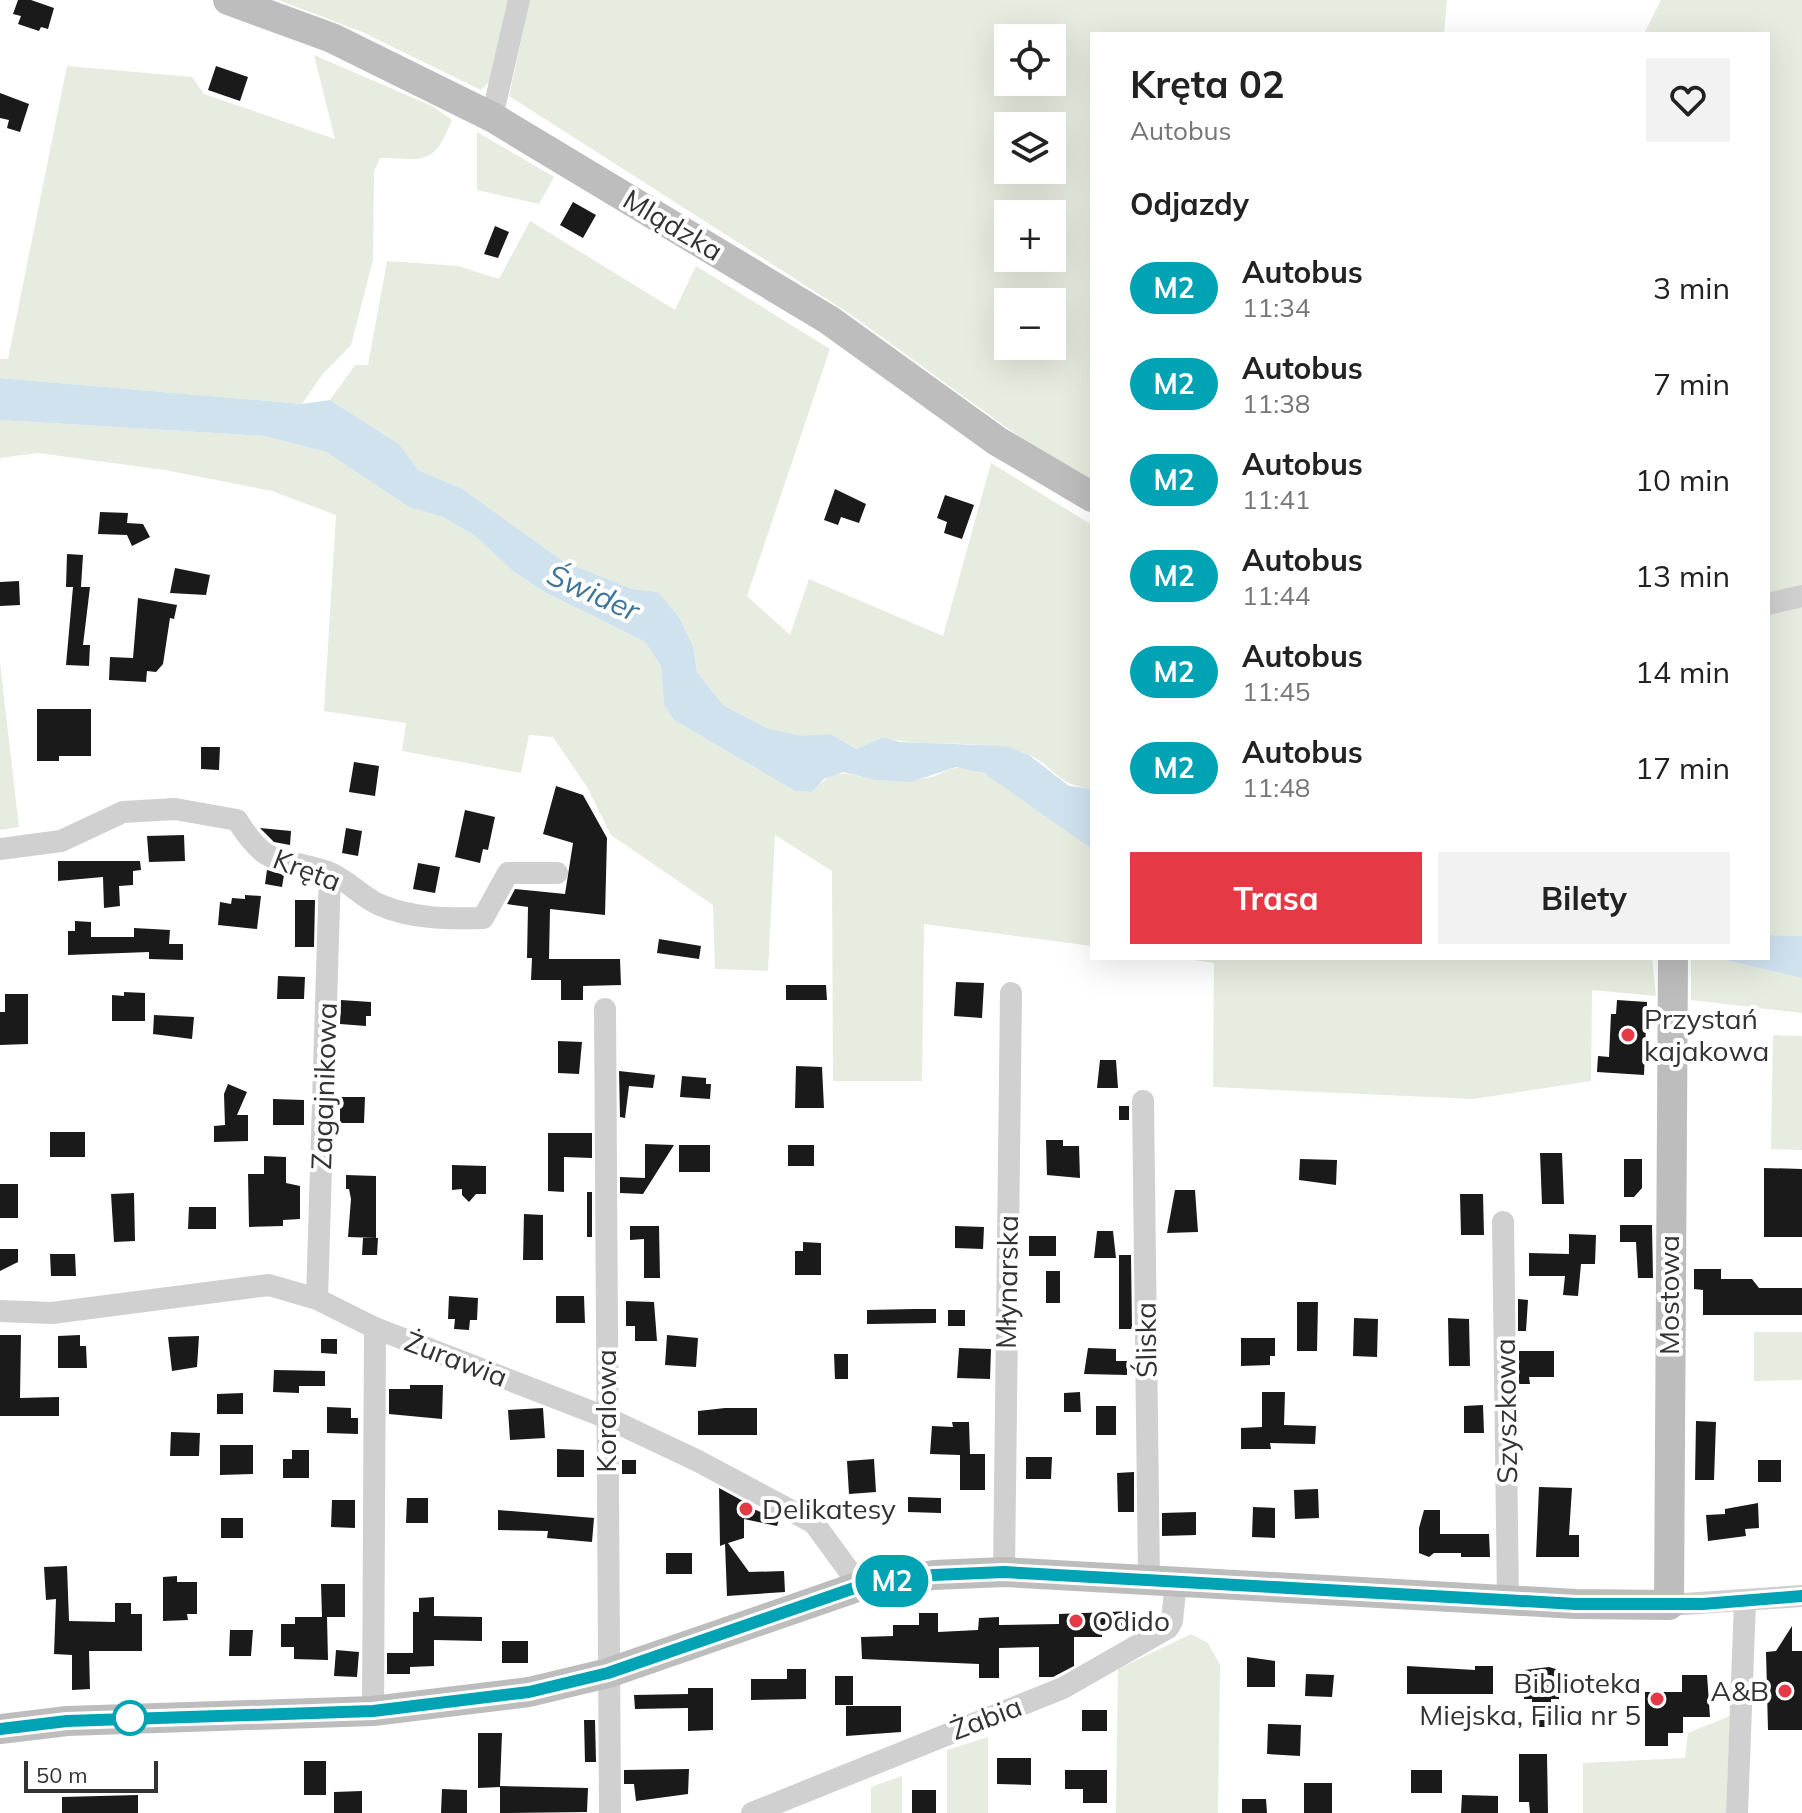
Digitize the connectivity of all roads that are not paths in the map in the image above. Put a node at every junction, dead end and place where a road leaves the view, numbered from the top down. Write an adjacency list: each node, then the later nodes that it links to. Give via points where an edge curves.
1 (228, 0): 3 (street, Mlądzka, via 332,38)
2 (519, 0): 3 (street)
3 (492, 117): 4 (street, Mlądzka, via 829,320 997,441)
4 (1090, 496)
5 (1802, 596): 6 (street)
6 (1770, 604)
7 (0, 849): 8 (street, Kręta, via 61,841 123,812 175,809 237,820 253,846 269,859)
8 (330, 873): 9 (street, Kręta, via 380,905 435,920 483,918 508,873); 15 (street, Zagajnikowa)
9 (557, 873)
10 (1673, 972): 25 (street, Mostowa)
11 (1011, 993): 19 (street, Młynarska)
12 (605, 1009): 18 (street, Koralowa)
13 (1143, 1101): 20 (street, Śliska)
14 (1503, 1222): 23 (street, Szyszkowa)
15 (317, 1299): 16 (street, Żurawia, via 269,1285 52,1313); 17 (street, Żurawia)
16 (0, 1311)
17 (375, 1328): 18 (street, Żurawia); 27 (street)
18 (605, 1417): 21 (street, Żurawia, via 814,1523); 26 (street, Koralowa)
19 (1004, 1572): 20 (street); 21 (street)
20 (1163, 1580): 23 (street); 30 (street, Żabia, via 1172,1621 1168,1628 1063,1688)
21 (860, 1586): 26 (street)
22 (1802, 1596): 24 (street)
23 (1508, 1600): 25 (street)
24 (1745, 1602): 25 (street); 31 (street)
25 (1669, 1605)
26 (608, 1673): 27 (street, via 529,1692); 29 (street, Koralowa)
27 (373, 1711): 28 (street, via 67,1721)
28 (0, 1729)
29 (610, 1813)
30 (752, 1813)
31 (1737, 1813)

